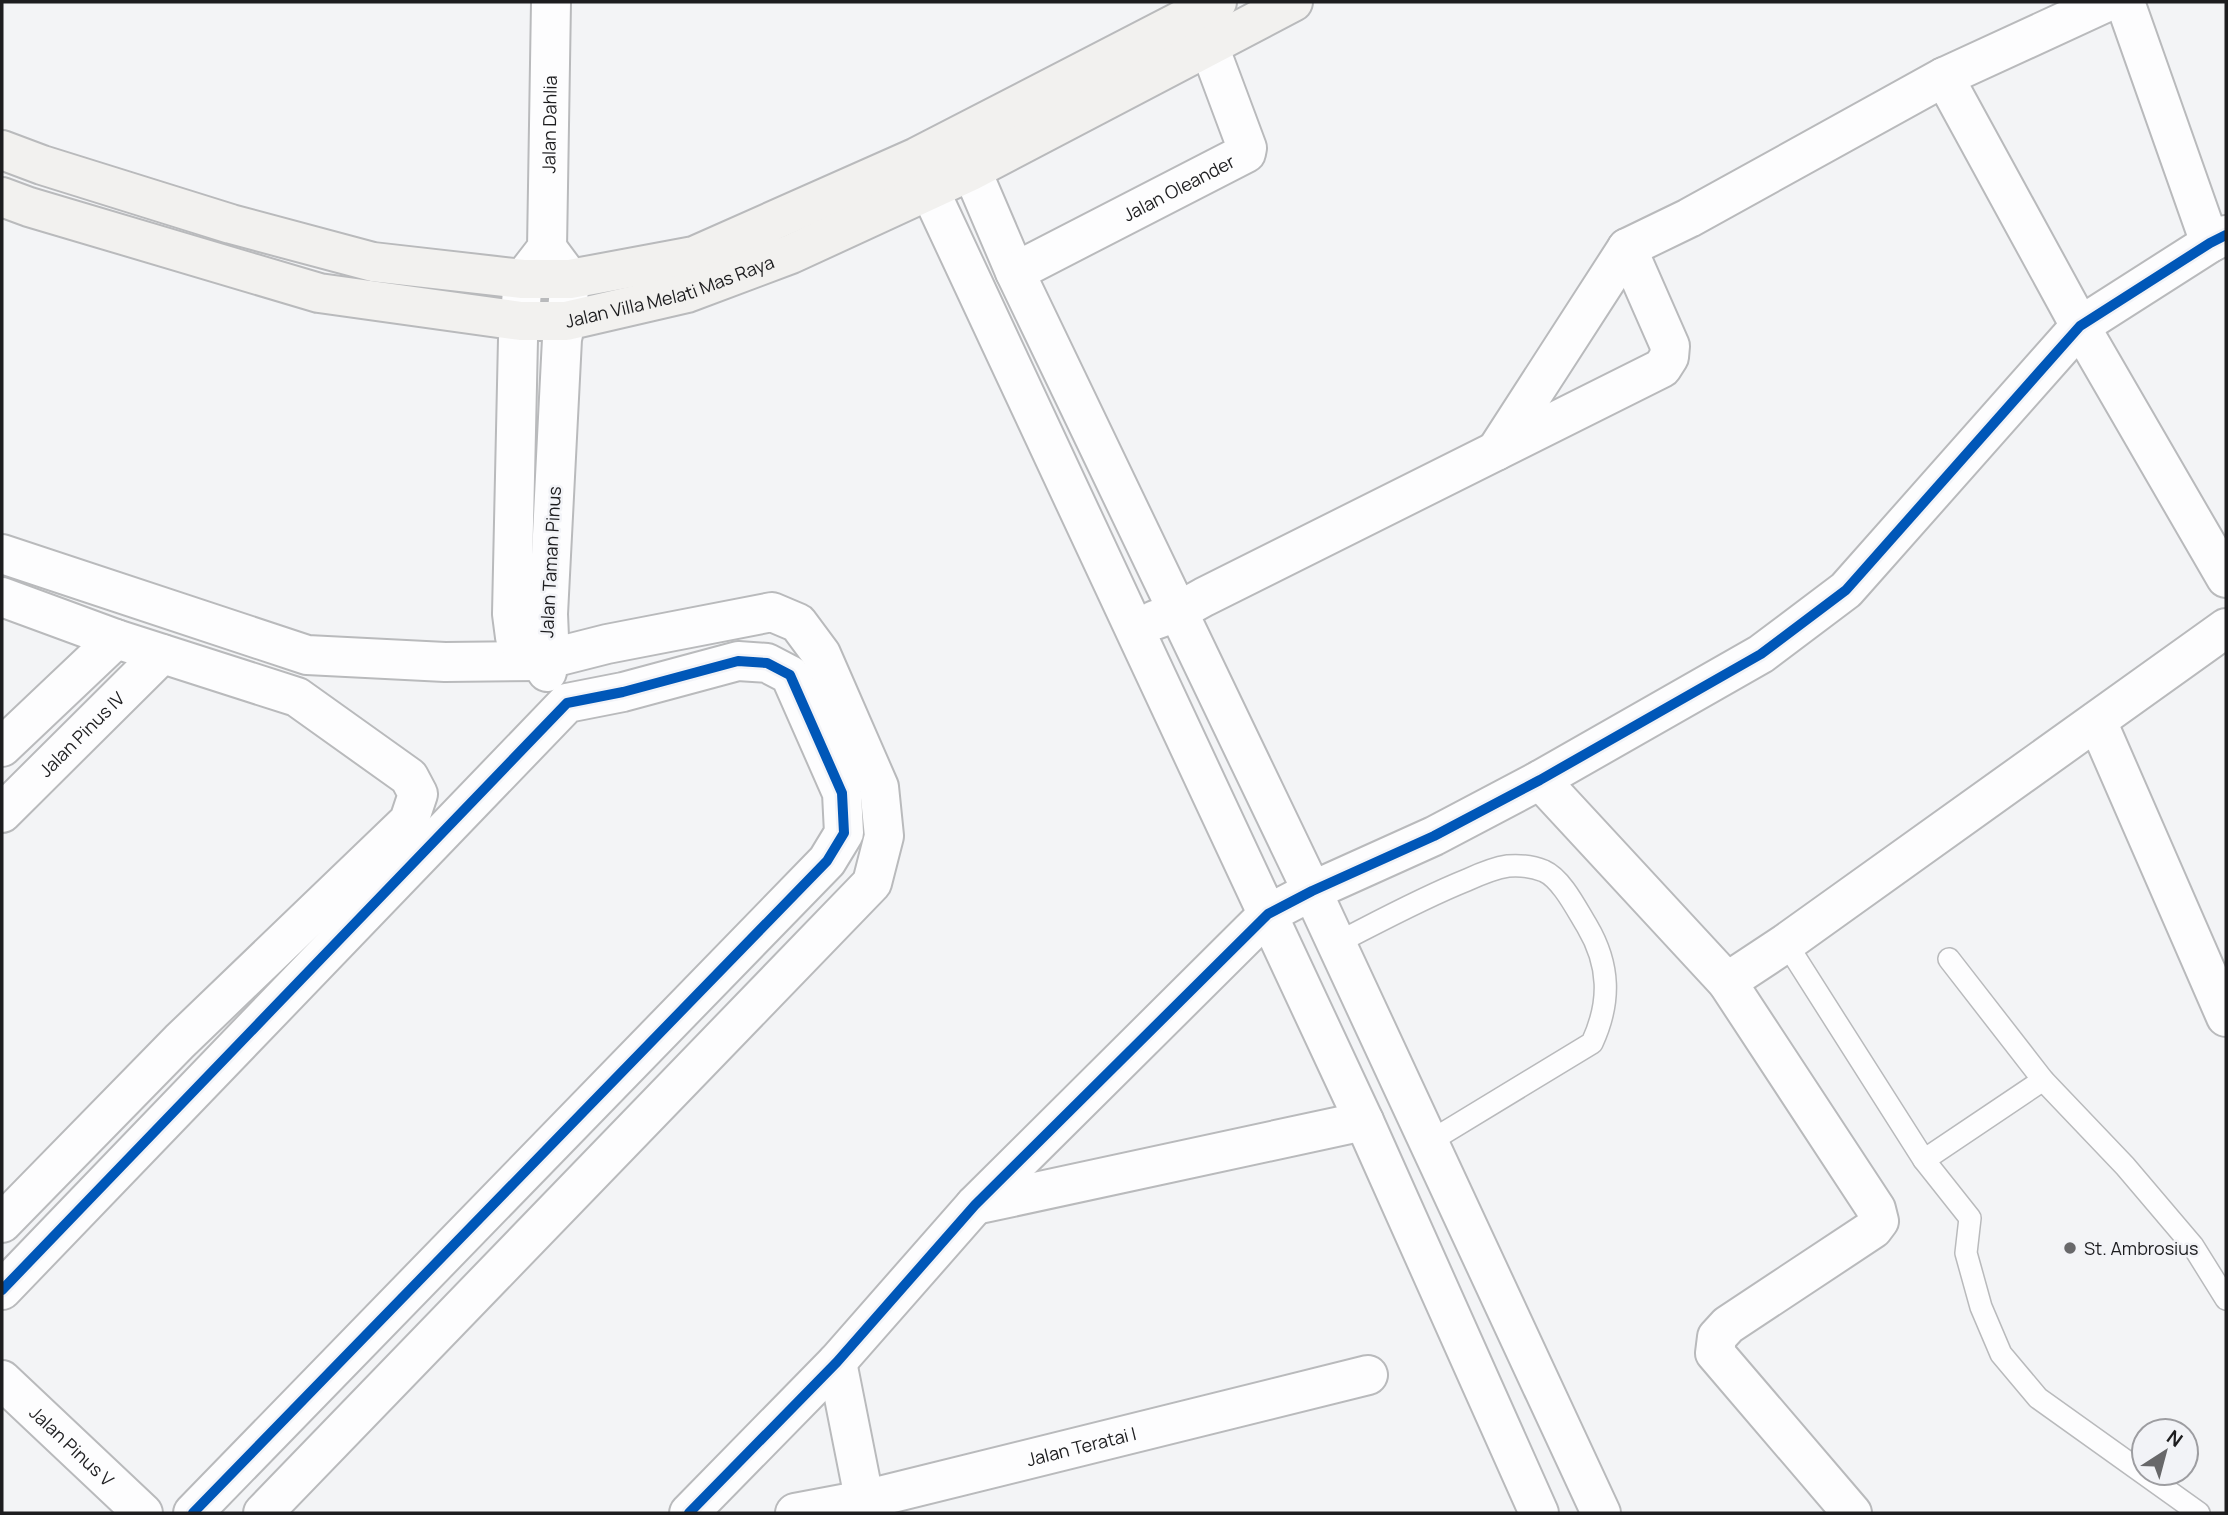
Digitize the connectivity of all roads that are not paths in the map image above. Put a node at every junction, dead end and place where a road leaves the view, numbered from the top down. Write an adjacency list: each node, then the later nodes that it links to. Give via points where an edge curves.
1 (551, 2): 14 (street, Jalan Dahlia)
2 (1293, 2): 6 (street, Jalan Villa Melati Mas Raya)
3 (2107, 2): 7 (street)
4 (2124, 2): 13 (street)
5 (1206, 7): 6 (street, Jalan Oleander); 8 (street, Jalan Villa Melati Mas Raya)
6 (1209, 47): 10 (street, Jalan Villa Melati Mas Raya); 17 (street, Jalan Oleander, via 1247,148 1245,154)
7 (1944, 76): 15 (street); 23 (street)
8 (957, 136): 10 (street); 11 (street, Jalan Villa Melati Mas Raya)
9 (2, 150): 16 (street, Jalan Villa Melati Mas Raya)
10 (971, 171): 11 (street, Jalan Villa Melati Mas Raya); 17 (street)
11 (923, 173): 19 (street, Jalan Villa Melati Mas Raya, via 694,256); 22 (street, Jalan Villa Melati Mas Raya, via 791,254 687,293); 29 (street)
12 (2, 197): 20 (street, Jalan Villa Melati Mas Raya)
13 (2218, 239): 23 (street)
14 (547, 248): 18 (street); 19 (street)
15 (1627, 248): 24 (street); 24 (street, via 1670,346 1662,368)
16 (329, 251): 18 (street, Jalan Villa Melati Mas Raya, via 373,262); 20 (street)
17 (1014, 272): 28 (street)
18 (523, 279): 19 (street, Jalan Villa Melati Mas Raya); 21 (street, Jalan Taman Pinus)
19 (570, 279): 22 (street, Jalan Taman Pinus)
20 (319, 293): 21 (street, Jalan Villa Melati Mas Raya)
21 (521, 321): 22 (street, Jalan Villa Melati Mas Raya); 34 (street, Jalan Taman Pinus, via 512,614 515,637)
22 (566, 321): 34 (street, Jalan Taman Pinus, via 549,637)
23 (2080, 326): 26 (street); 39 (street, via 1846,590 1761,654)
24 (1496, 451): 28 (street)
25 (2, 554): 33 (street)
26 (2226, 578)
27 (2, 597): 31 (street)
28 (1177, 612): 29 (street); 41 (street)
29 (1134, 626): 42 (street)
30 (2226, 628): 37 (street)
31 (116, 639): 32 (street); 38 (street)
32 (162, 654): 35 (street); 40 (street, Jalan Pinus IV)
33 (307, 655): 34 (street); 35 (street)
34 (540, 661): 36 (street); 60 (street, via 772,612 798,623 821,653 879,786 884,836 872,883)
35 (297, 697): 53 (street, via 409,777 418,794 409,821 180,1041)
36 (567, 703): 54 (street); 59 (street, via 738,661 767,663 790,675 842,793 844,833 827,861)
37 (2097, 721): 44 (street); 47 (street)
38 (2, 747)
39 (1540, 780): 41 (street, via 1434,836); 46 (street)
40 (2, 813)
41 (1312, 891): 42 (street); 43 (street)
42 (1268, 914): 49 (street); 52 (street)
43 (1336, 943): 50 (street); 50 (lane, via 1448,887 1516,866 1548,873 1569,896 1590,931 1607,994 1592,1043)
44 (1786, 943): 46 (street); 51 (lane)
45 (1949, 959): 48 (lane)
46 (1727, 982): 69 (street, via 1876,1209 1879,1221 1728,1325 1717,1337 1715,1353)
47 (2226, 1017)
48 (2043, 1080): 51 (lane); 55 (lane, via 2134,1176)
49 (1364, 1121): 52 (street); 67 (street)
50 (1429, 1142): 68 (street)
51 (1924, 1160): 70 (lane, via 1970,1218 1966,1253 1981,1307 2001,1354 2038,1398)
52 (975, 1205): 56 (street)
53 (2, 1223)
54 (2, 1290)
55 (2225, 1291)
56 (837, 1362): 61 (street); 65 (street)
57 (1368, 1375): 61 (street, Jalan Teratai I)
58 (2, 1380): 62 (street, Jalan Pinus V)
59 (294, 1409): 60 (street); 63 (street)
60 (332, 1442): 64 (street)
61 (865, 1507): 66 (street, Jalan Teratai I)
62 (143, 1513)
63 (192, 1513)
64 (262, 1513)
65 (689, 1513)
66 (795, 1513)
67 (1539, 1513)
68 (1601, 1513)
69 (1852, 1513)
70 (2199, 1513)

